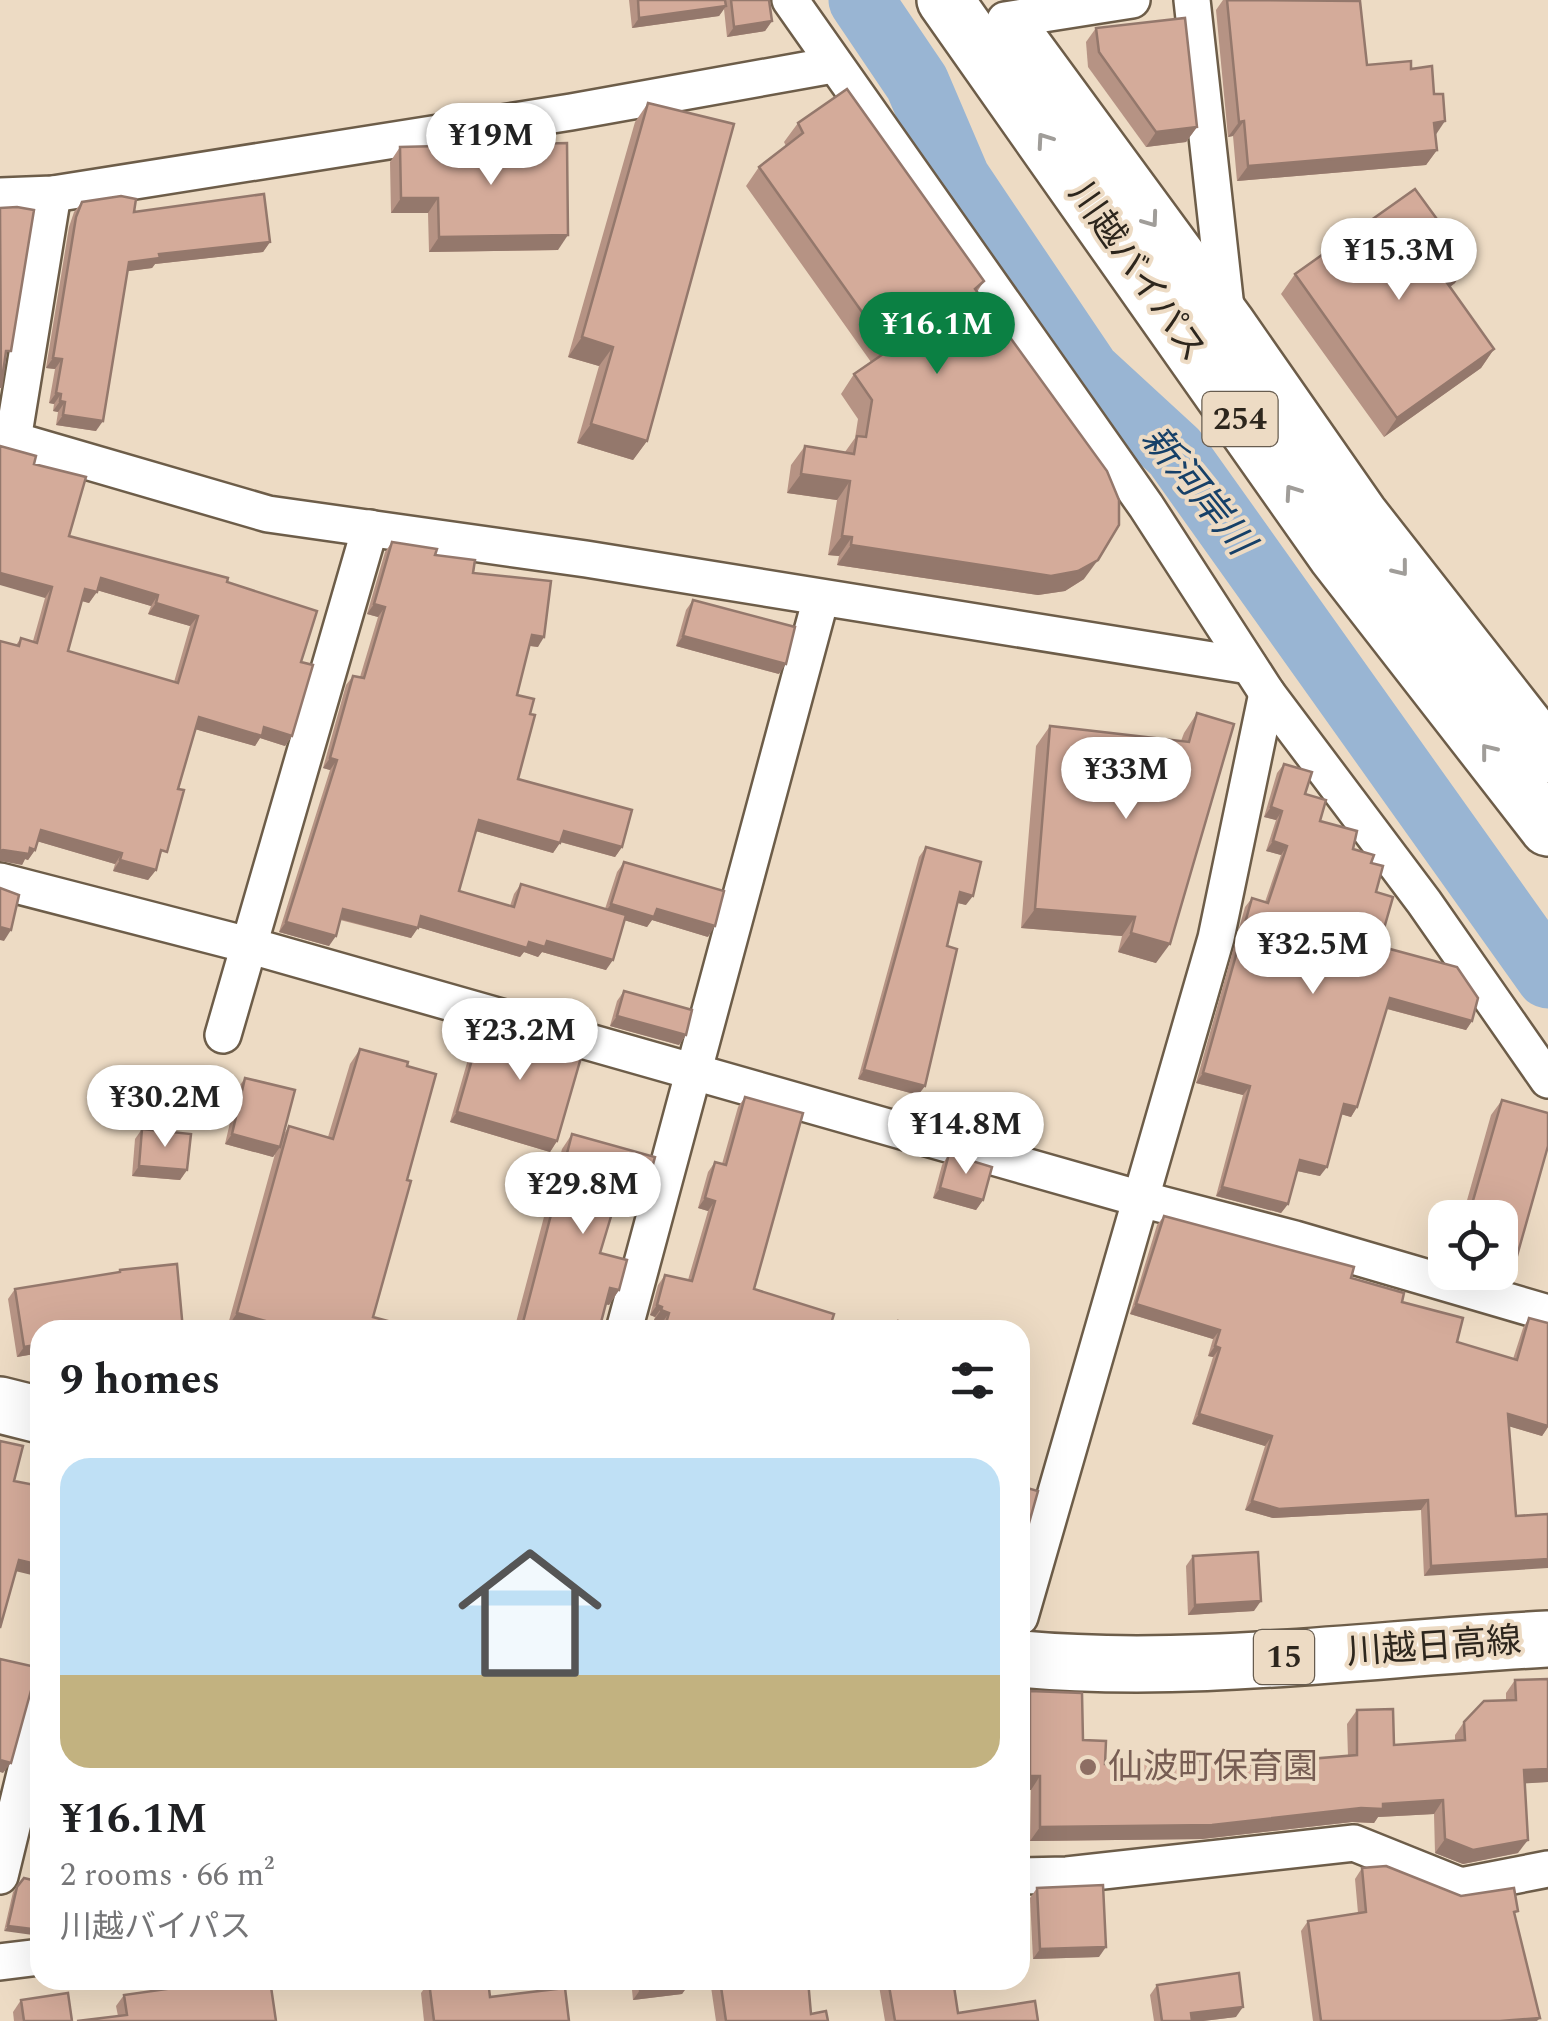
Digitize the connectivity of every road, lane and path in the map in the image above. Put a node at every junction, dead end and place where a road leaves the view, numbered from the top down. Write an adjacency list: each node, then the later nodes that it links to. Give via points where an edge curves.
1 (790, 0): 6 (street)
2 (945, 0): 15 (main road, 川越バイパス / 254, one-way to 2, via 1335,554)
3 (1132, 0): 5 (street)
4 (1192, 0): 9 (street)
5 (997, 10): 9 (main road, 川越バイパス / 254, one-way to 9)
6 (833, 65): 7 (street); 13 (street, via 1146,506)
7 (53, 194): 8 (street); 10 (street)
8 (0, 196)
9 (1228, 324): 14 (main road, 川越バイパス / 254, one-way to 14, via 1360,515)
10 (6, 438): 11 (street, via 268,514)
11 (370, 528): 12 (street); 17 (street)
12 (822, 598): 13 (street); 19 (street)
13 (1258, 679): 20 (street); 21 (street, via 1216,938)
14 (1548, 754)
15 (1548, 828)
16 (0, 881): 17 (street)
17 (248, 945): 18 (street); 19 (street)
18 (223, 1035)
19 (694, 1073): 21 (street); 23 (street)
20 (1548, 1080)
21 (1141, 1199): 22 (street); 26 (street)
22 (1548, 1313)
23 (627, 1320)
24 (0, 1405): 25 (main road)
25 (30, 1412)
26 (1030, 1582)
27 (1548, 1640): 28 (main road, 川越日高線 / 15, via 1159,1664)
28 (1030, 1660)
29 (30, 1753): 31 (street)
30 (1548, 1869): 32 (street, via 1460,1886 1354,1842)
31 (0, 1876)
32 (1030, 1876)
33 (30, 1958): 34 (street)
34 (0, 1962)

